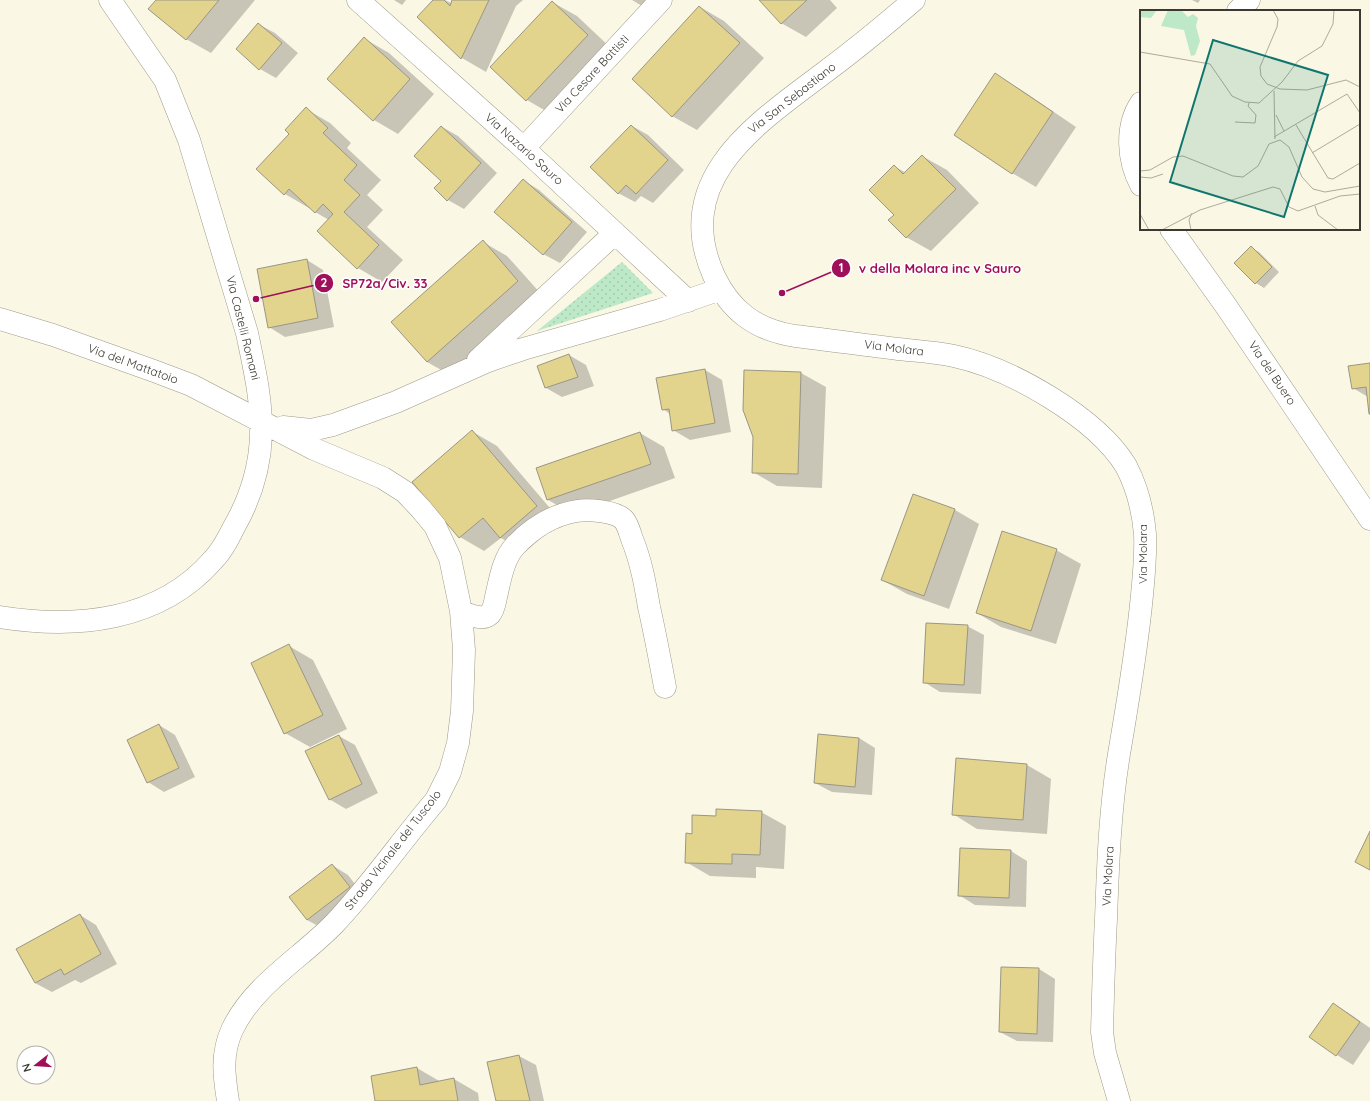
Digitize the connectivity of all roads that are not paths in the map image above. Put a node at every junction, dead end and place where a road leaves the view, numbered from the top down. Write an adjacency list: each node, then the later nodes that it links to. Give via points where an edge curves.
1 (110, 0): 16 (street, Via Castelli Romani, via 165,80 190,140 247,333 257,383)
2 (358, 0): 8 (street, Via Nazario Sauro)
3 (661, 0): 8 (street, Via Cesare Battisti)
4 (914, 0): 12 (street, Via San Sebastiano, via 858,47 764,118 738,143 727,158 710,188 702,217 705,247)
5 (1249, 0): 6 (street)
6 (1239, 10)
7 (1140, 104): 9 (street, via 1133,119 1130,149 1135,174)
8 (524, 148): 11 (street, Via Nazario Sauro)
9 (1140, 183)
10 (1172, 230): 17 (street, Via del Buero)
11 (615, 233): 13 (street, Via Nazario Sauro); 15 (street)
12 (721, 289): 13 (street); 22 (street, Via Molara, via 744,316 761,327 780,334 944,354 1005,373 1075,414 1108,443 1126,467 1138,493 1145,533 1145,556 1133,670 1111,813 1108,871 1102,1032 1105,1053)
13 (688, 301): 15 (street, via 523,349)
14 (0, 319): 16 (street, Via del Mattatoio, via 154,371 191,386)
15 (470, 368): 16 (street, via 382,407 321,428 295,429)
16 (261, 422): 18 (street, Strada Vicinale del Tuscolo, via 314,449 383,478 405,492 435,526 440,536 450,558); 19 (street, Via Castelli Romani, via 259,459 245,507 214,560 191,582 151,605 112,617 82,622 50,623)
17 (1370, 518)
18 (462, 611): 20 (street, via 472,616 482,617 489,614 493,608 504,565 513,548 527,533 568,512 595,510 617,515 624,520 640,558); 21 (street, Strada Vicinale del Tuscolo, via 464,650 461,717 456,753 446,781 436,800 351,906 257,994 243,1013 225,1050 224,1075)
19 (0, 618)
20 (665, 687)
21 (228, 1101)
22 (1119, 1101)

